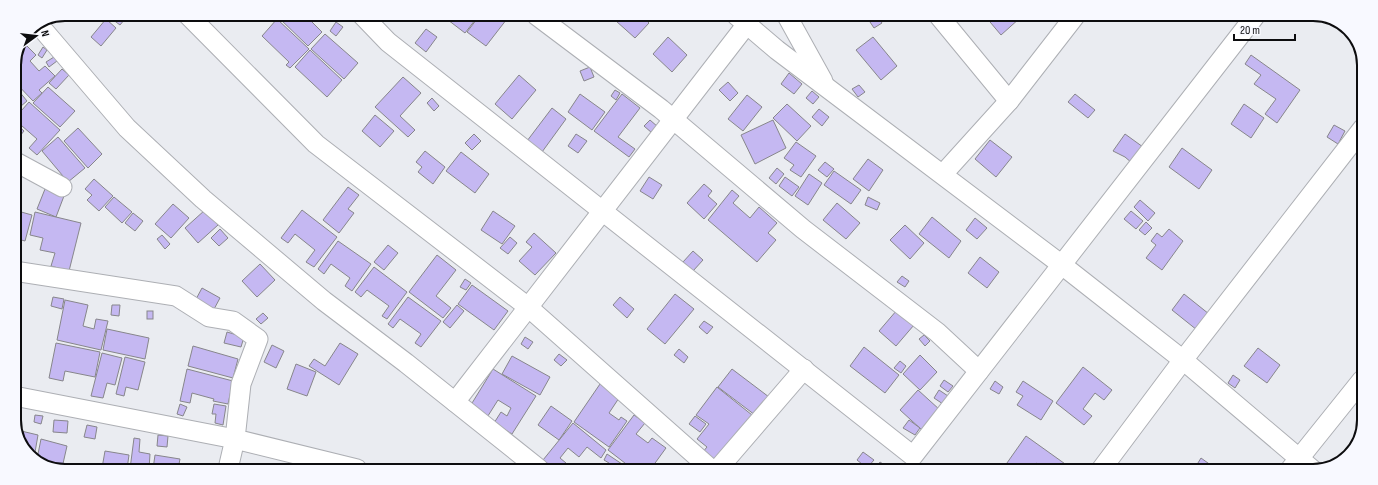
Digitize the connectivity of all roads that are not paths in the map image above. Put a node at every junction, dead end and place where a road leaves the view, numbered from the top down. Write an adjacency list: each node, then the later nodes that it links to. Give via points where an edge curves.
1 (193, 21): 21 (street, via 316,144)
2 (368, 21): 18 (street, via 388,42)
3 (544, 21): 13 (street)
4 (740, 21): 13 (street)
5 (742, 21): 11 (street)
6 (790, 21): 11 (street)
7 (943, 21): 12 (street)
8 (1071, 21): 12 (street)
9 (1251, 21): 19 (street)
10 (41, 28): 27 (street, via 127,128 203,198 324,301)
11 (827, 87): 16 (street)
12 (1009, 101): 16 (street)
13 (673, 119): 18 (street); 24 (street, via 803,229 937,332)
14 (1357, 136): 22 (street)
15 (21, 166): 17 (street)
16 (943, 174): 19 (street)
17 (62, 187)
18 (602, 211): 21 (street); 23 (street)
19 (1062, 265): 22 (street); 24 (street)
20 (21, 273): 28 (street, via 176,296 209,317 233,321 258,339 241,384)
21 (528, 307): 27 (street); 33 (street)
22 (1183, 360): 35 (street); 36 (street)
23 (804, 369): 29 (street); 34 (street)
24 (979, 371): 29 (street)
25 (1357, 386): 37 (street)
26 (21, 397): 28 (street)
27 (455, 402): 32 (street)
28 (235, 439): 30 (street); 31 (street)
29 (912, 463)
30 (229, 464)
31 (337, 464)
32 (533, 464)
33 (705, 464)
34 (722, 464)
35 (1105, 464)
36 (1293, 464)
37 (1295, 464)

